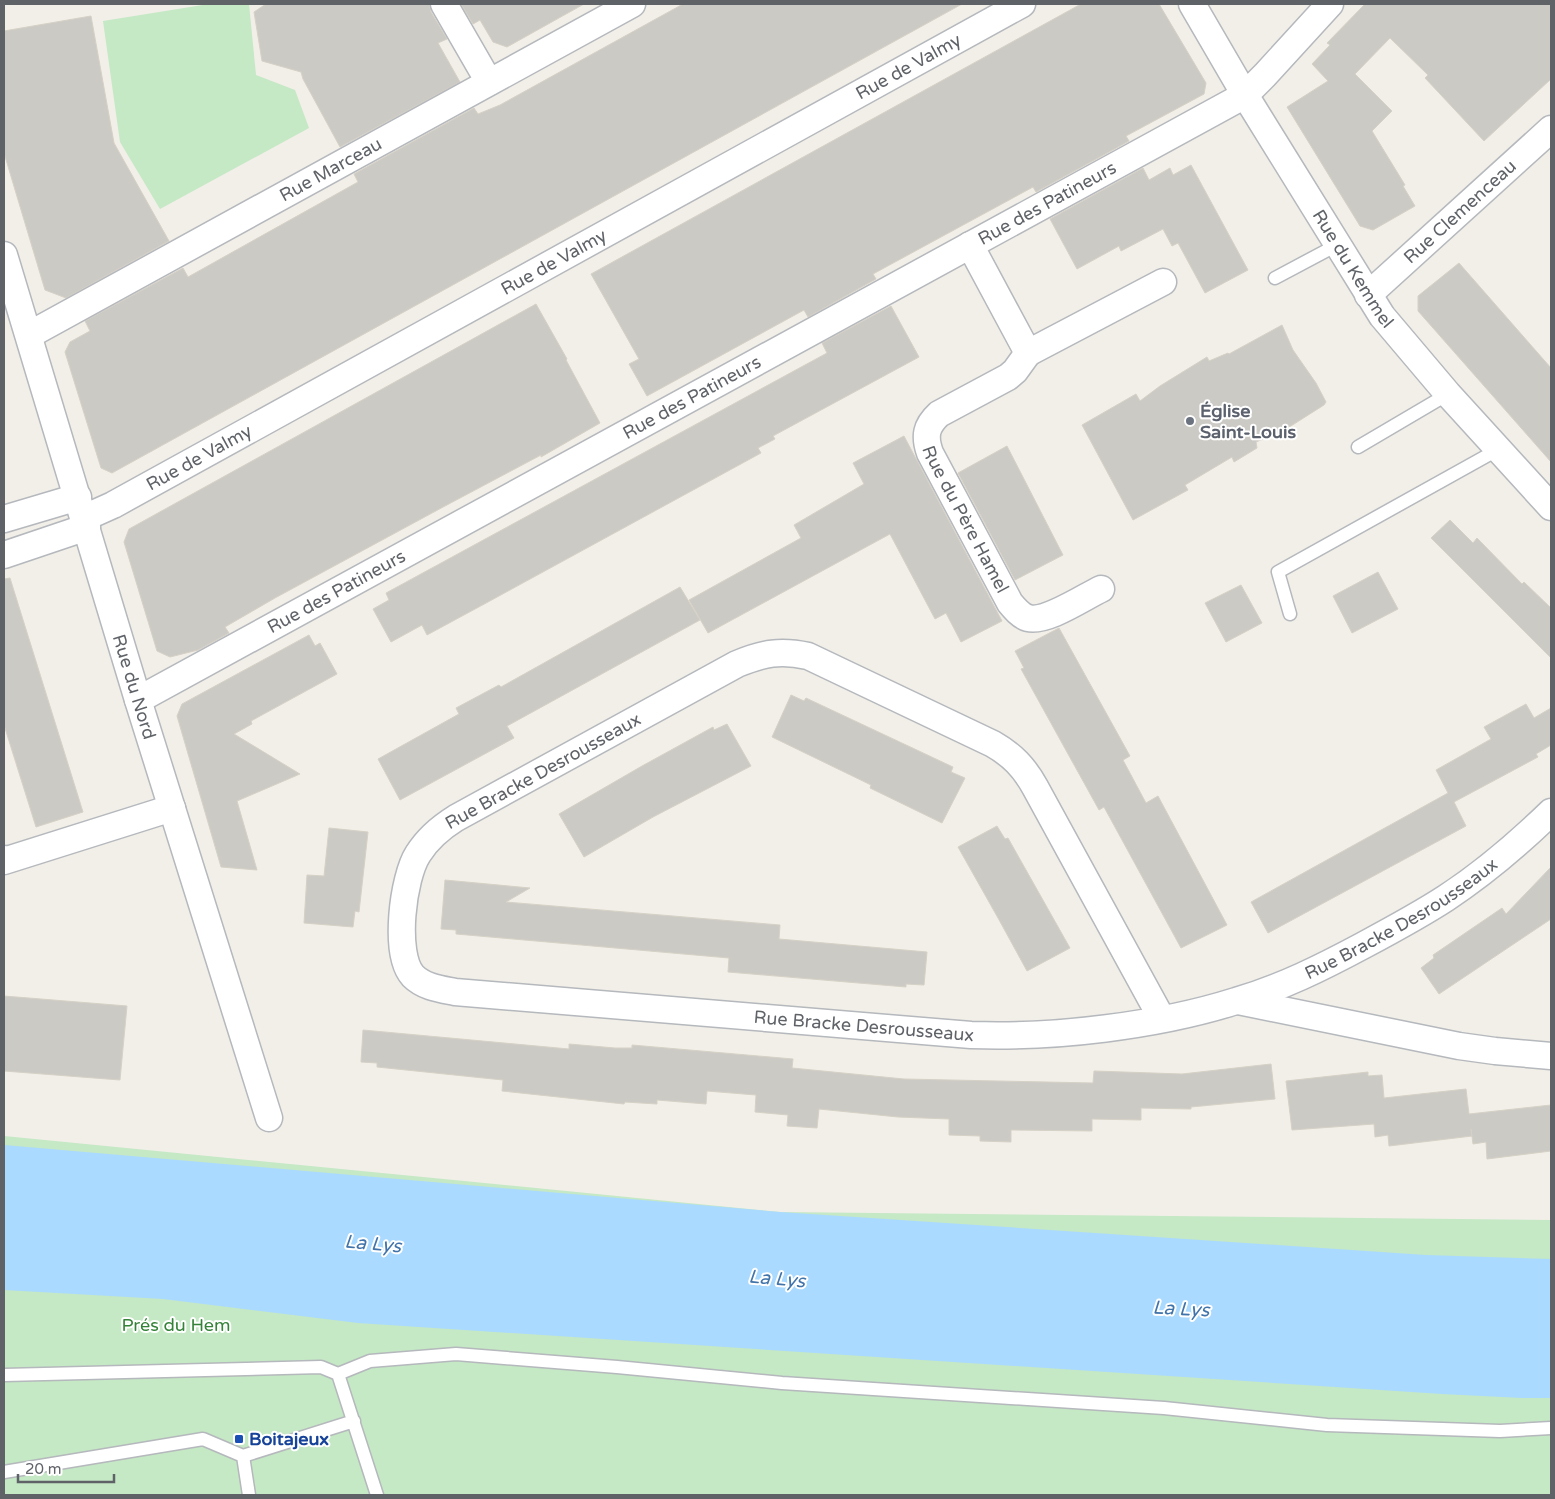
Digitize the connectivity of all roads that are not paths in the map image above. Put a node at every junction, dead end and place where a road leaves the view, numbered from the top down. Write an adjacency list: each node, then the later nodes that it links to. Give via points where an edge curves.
1 (444, 4): 6 (street)
2 (632, 4): 6 (street, Rue Marceau)
3 (1022, 4): 21 (street, Rue de Valmy, via 113,505)
4 (1192, 4): 7 (street, Rue du Kemmel)
5 (1330, 4): 7 (street, Rue des Patineurs)
6 (488, 82): 15 (street, Rue Marceau)
7 (1245, 95): 9 (street, Rue des Patineurs); 10 (street, Rue du Kemmel)
8 (1551, 129): 14 (street, Rue Clemenceau)
9 (970, 245): 16 (street); 26 (street, Rue des Patineurs)
10 (1337, 245): 12 (lane); 14 (street, Rue du Kemmel)
11 (4, 255): 15 (street, Rue du Nord)
12 (1276, 278)
13 (1163, 282): 16 (street, Rue du Père Hamel)
14 (1368, 295): 17 (street, Rue du Kemmel, via 1394,332)
15 (29, 335): 21 (street, Rue du Nord)
16 (1028, 353): 24 (street, Rue du Père Hamel, via 1008,377 933,420 928,426 926,443 1017,611 1029,618 1047,616)
17 (1448, 394): 18 (lane); 19 (street, Rue du Kemmel)
18 (1358, 447)
19 (1499, 450): 20 (street, Rue du Kemmel); 25 (lane, via 1278,572)
20 (1551, 508)
21 (83, 514): 22 (street); 23 (street); 26 (street, Rue du Nord)
22 (4, 519)
23 (4, 556)
24 (1101, 589)
25 (1290, 614)
26 (138, 700): 27 (street, Rue du Nord)
27 (172, 808): 29 (street); 33 (street, Rue du Nord)
28 (1551, 812): 30 (street, Rue Bracke Desrousseaux, via 1504,855 1445,899 1326,965)
29 (4, 859)
30 (1237, 1001): 31 (street, Rue Bracke Desrousseaux); 32 (street, Rue Bracke Desrousseaux, via 1459,1046)
31 (1162, 1019): 31 (street, Rue Bracke Desrousseaux, via 1019,763 993,744 796,653 766,653 737,664 439,828 417,855 405,887 402,937 406,964 412,975 436,989 971,1035 1048,1033)
32 (1551, 1056)
33 (269, 1118)
34 (338, 1374): 35 (lane, via 320,1367); 36 (lane); 37 (lane, via 370,1361 456,1354 782,1383 1164,1408 1327,1425 1500,1431)
35 (4, 1375)
36 (354, 1422): 38 (lane); 41 (lane)
37 (1551, 1428)
38 (243, 1456): 39 (lane, via 203,1439); 40 (lane)
39 (4, 1472)
40 (249, 1495)
41 (377, 1495)

